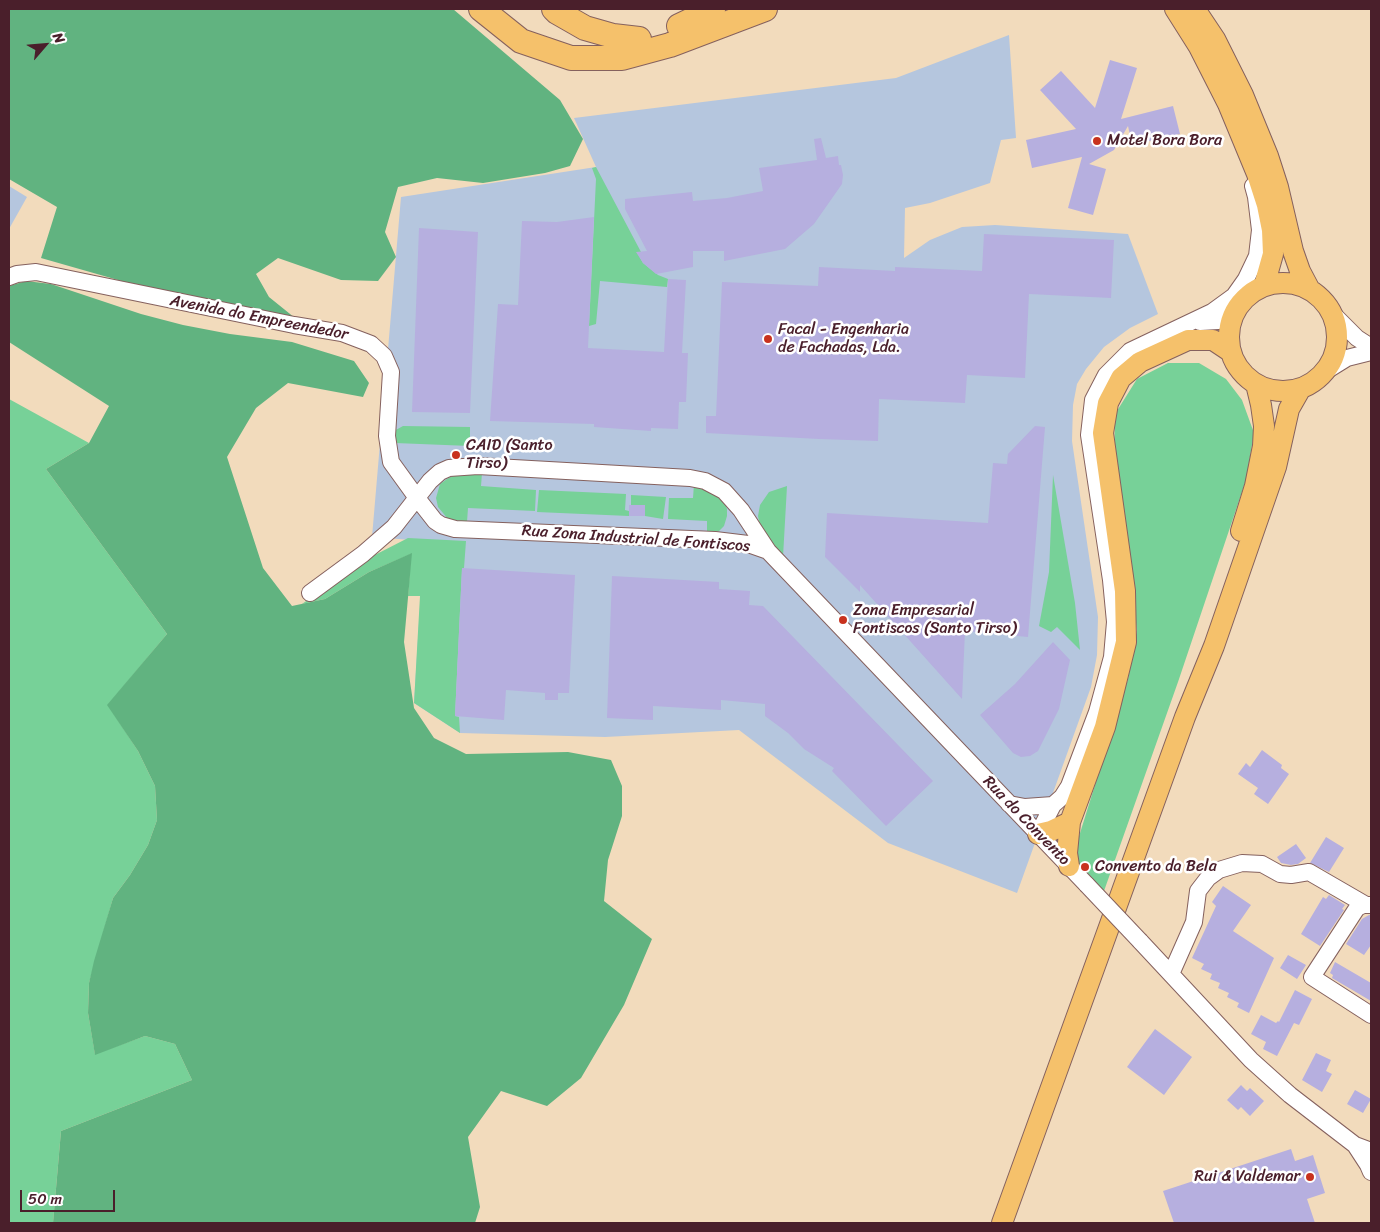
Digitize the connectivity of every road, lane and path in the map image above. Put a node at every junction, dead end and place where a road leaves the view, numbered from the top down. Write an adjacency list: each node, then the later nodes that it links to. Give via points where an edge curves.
1 (488, 9): 7 (highway, via 521,41 571,58 622,58 670,45); 8 (highway, via 561,43 606,47)
2 (554, 9): 8 (highway, via 585,28)
3 (736, 9): 7 (highway)
4 (765, 9): 7 (highway)
5 (1175, 9): 9 (main road, via 1199,47)
6 (1195, 9): 12 (main road, via 1215,39 1271,164 1293,251)
7 (714, 18): 8 (highway, via 700,16)
8 (639, 39)
9 (1246, 147): 11 (main road, via 1267,205 1272,230 1273,254); 15 (street, via 1260,230 1257,256 1234,296 1212,312)
10 (9, 277): 22 (street, Avenida do Empreendedor, via 36,272 342,333 371,344 384,356 392,372 387,436 392,462)
11 (1264, 286): 12 (main road, via 1280,282); 13 (main road, via 1247,297)
12 (1310, 290): 14 (main road)
13 (1235, 313): 15 (street, via 1218,321); 17 (main road, via 1230,332)
14 (1332, 313): 16 (street); 19 (main road, via 1337,328 1337,344 1334,359)
15 (1188, 323): 27 (street, via 1130,351 1106,375 1093,400 1089,435 1111,580 1115,622 1112,657 1097,712 1070,786)
16 (1371, 347)
17 (1231, 352): 20 (main road, via 1241,370); 28 (main road, via 1213,340 1188,340 1140,362 1121,378 1108,403 1103,433 1125,591 1126,642 1105,727)
18 (1371, 352): 19 (street, via 1347,358)
19 (1326, 371): 21 (main road, via 1315,382)
20 (1256, 384): 21 (main road, via 1270,390); 25 (main road, via 1264,426 1260,464)
21 (1301, 388): 25 (main road, via 1289,410 1265,503)
22 (417, 498): 23 (street, Rua Zona Industrial de Fontiscos, via 435,521 455,529 715,540 748,544); 23 (street, Rua Zona Industrial de Fontiscos, via 440,472 458,466 690,478 705,481 724,491); 24 (street, via 394,527)
23 (768, 551): 26 (street, Rua do Convento)
24 (310, 593)
25 (1185, 717): 37 (main road)
26 (1009, 804): 27 (street, via 1025,807); 29 (street, Rua do Convento)
27 (1053, 805): 29 (street)
28 (1070, 822): 29 (main road); 30 (main road)
29 (1038, 834): 30 (street, Rua do Convento)
30 (1069, 866): 32 (street, Rua do Convento, bridge)
31 (1369, 905): 32 (street, via 1309,872 1280,874 1262,864 1242,863 1219,870 1198,891 1194,922); 33 (street, via 1357,908 1312,977)
32 (1171, 974): 34 (street, Rua do Convento, via 1251,1060)
33 (1371, 1015)
34 (1355, 1145): 35 (street, Rua do Convento); 36 (street, Rua do Convento)
35 (1371, 1151)
36 (1371, 1172)
37 (1002, 1223)

